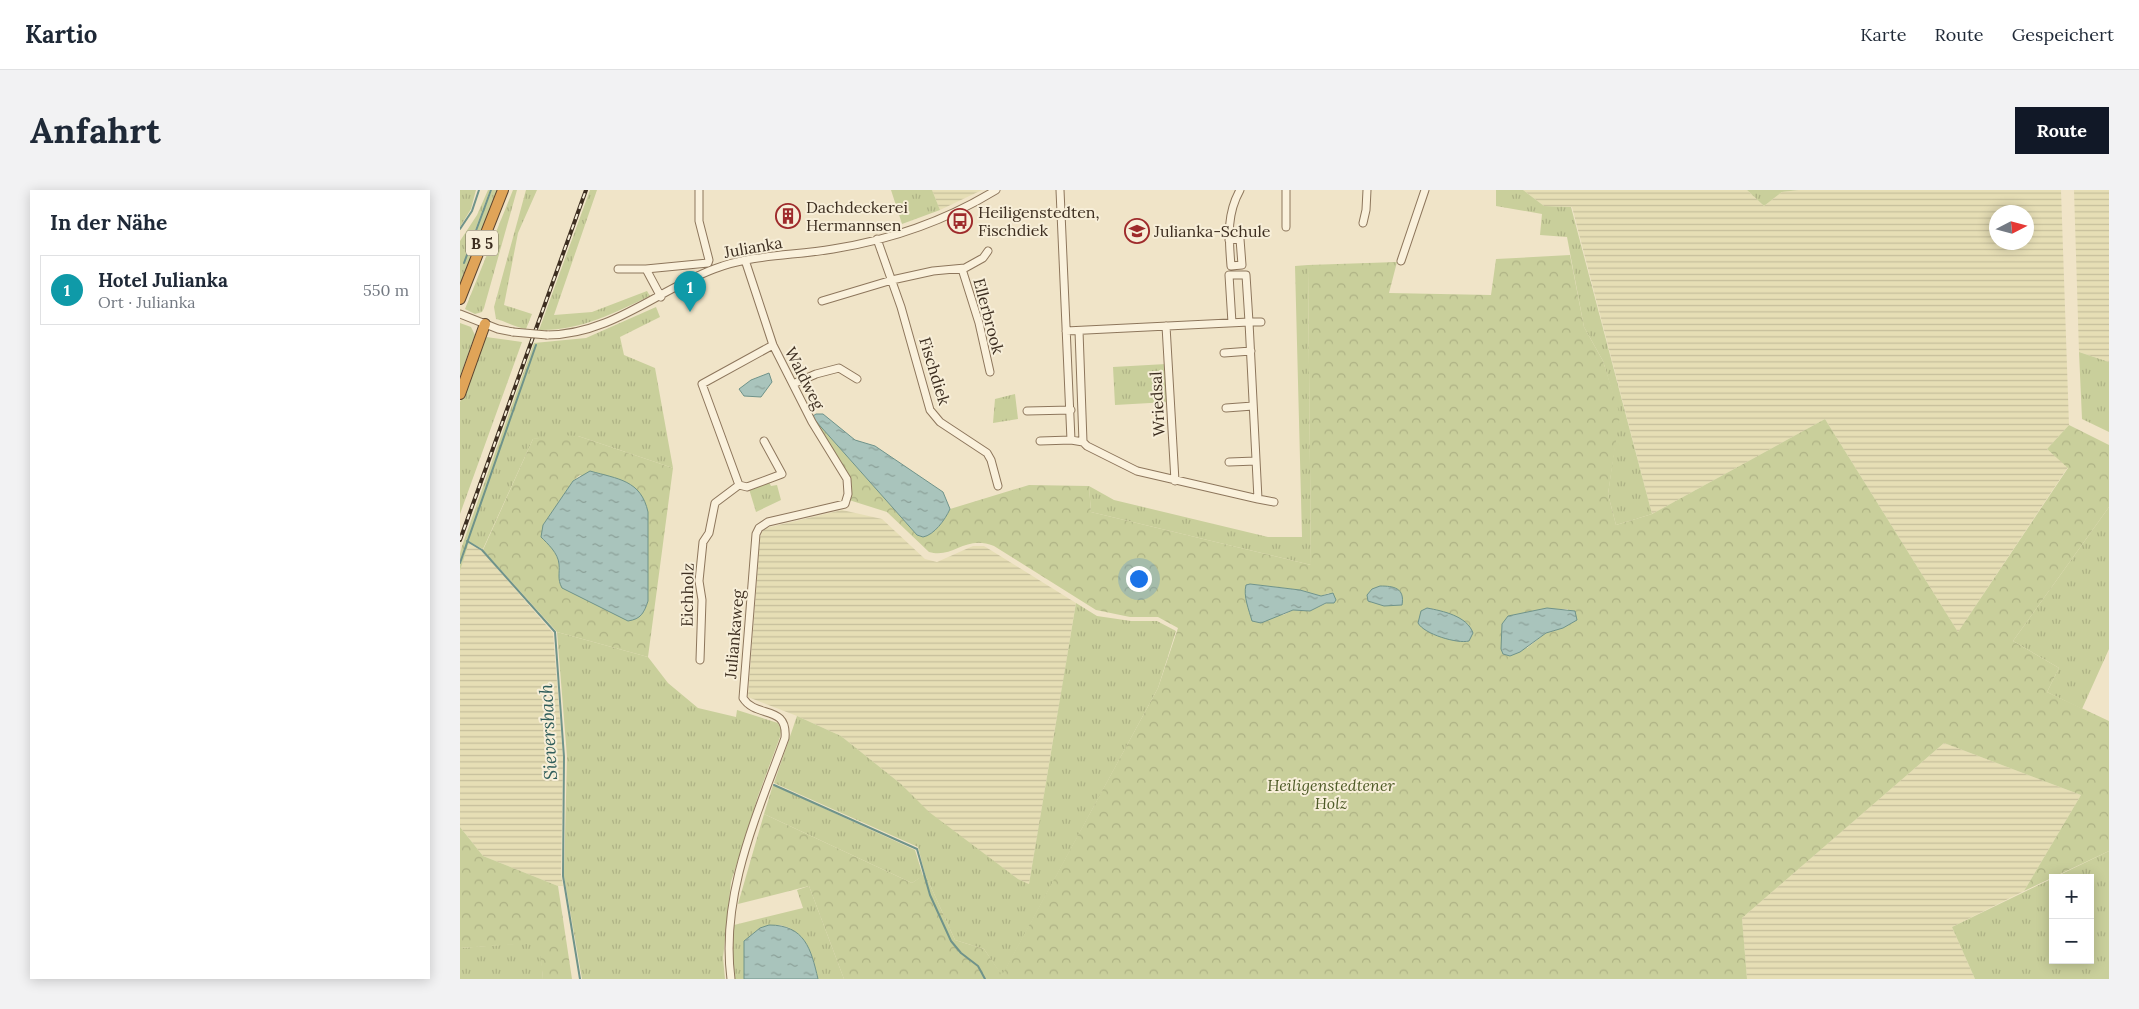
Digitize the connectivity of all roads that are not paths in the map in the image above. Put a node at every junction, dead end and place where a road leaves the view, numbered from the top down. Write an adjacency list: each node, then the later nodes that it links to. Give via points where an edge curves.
1 (502, 190): 21 (highway, B 5)
2 (699, 190): 16 (street, Julianka, via 699,221 708,262)
3 (996, 190): 11 (street, Julianka, via 943,217)
4 (1060, 190): 29 (street)
5 (1240, 190): 12 (street, via 1230,215)
6 (1286, 190): 10 (street)
7 (1367, 190): 9 (street)
8 (1425, 190): 15 (street)
9 (1363, 223)
10 (1286, 227)
11 (877, 239): 14 (street, Julianka, via 833,250); 19 (street, Fischdiek)
12 (1229, 240)
13 (988, 251): 18 (street, Ellerbrook, via 983,258)
14 (745, 260): 20 (street, Julianka, via 713,270); 31 (street, Waldweg)
15 (1401, 261)
16 (646, 268): 17 (street, Julianka); 20 (street)
17 (618, 269)
18 (962, 269): 19 (street, Ellerbrook); 34 (street, Ellerbrook)
19 (892, 280): 22 (street, Ellerbrook); 50 (street, Fischdiek, via 930,410 940,422 987,453)
20 (661, 296): 27 (street, Julianka, bridge, via 599,326 575,332 547,335 513,332)
21 (460, 299)
22 (822, 301)
23 (460, 314): 27 (street, Julianka)
24 (1249, 322): 25 (street); 26 (street); 26 (street, via 1246,275 1229,276); 32 (street)
25 (1262, 322)
26 (1232, 323): 28 (street)
27 (485, 324): 37 (highway)
28 (1166, 326): 30 (street); 48 (street, Wriedsal)
29 (1066, 331): 30 (street); 40 (street)
30 (1080, 331): 45 (street)
31 (773, 345): 36 (street, Waldweg); 49 (street, via 702,384)
32 (1251, 351): 33 (street); 38 (street)
33 (1224, 353)
34 (990, 372)
35 (857, 379): 36 (street, via 839,368)
36 (793, 384): 53 (street, Waldweg, via 847,480)
37 (460, 394)
38 (1253, 406): 39 (street); 46 (street)
39 (1226, 408)
40 (1070, 410): 41 (street); 42 (street)
41 (1027, 411)
42 (1072, 440): 44 (street); 45 (street)
43 (764, 441): 49 (street, Eichholz, via 782,474 747,487)
44 (1040, 441)
45 (1083, 442): 48 (street, via 1129,468)
46 (1256, 461): 47 (street); 51 (street)
47 (1229, 462)
48 (1175, 481): 51 (street)
49 (739, 485): 54 (street, Eichholz, via 715,503 709,533 703,542 699,581 702,600)
50 (998, 486)
51 (1258, 499): 52 (street)
52 (1274, 502)
53 (845, 504): 55 (street, Juliankaweg, via 768,522 756,534 743,698 746,704 779,717 786,729 734,888 729,941)
54 (700, 660)
55 (731, 979)

